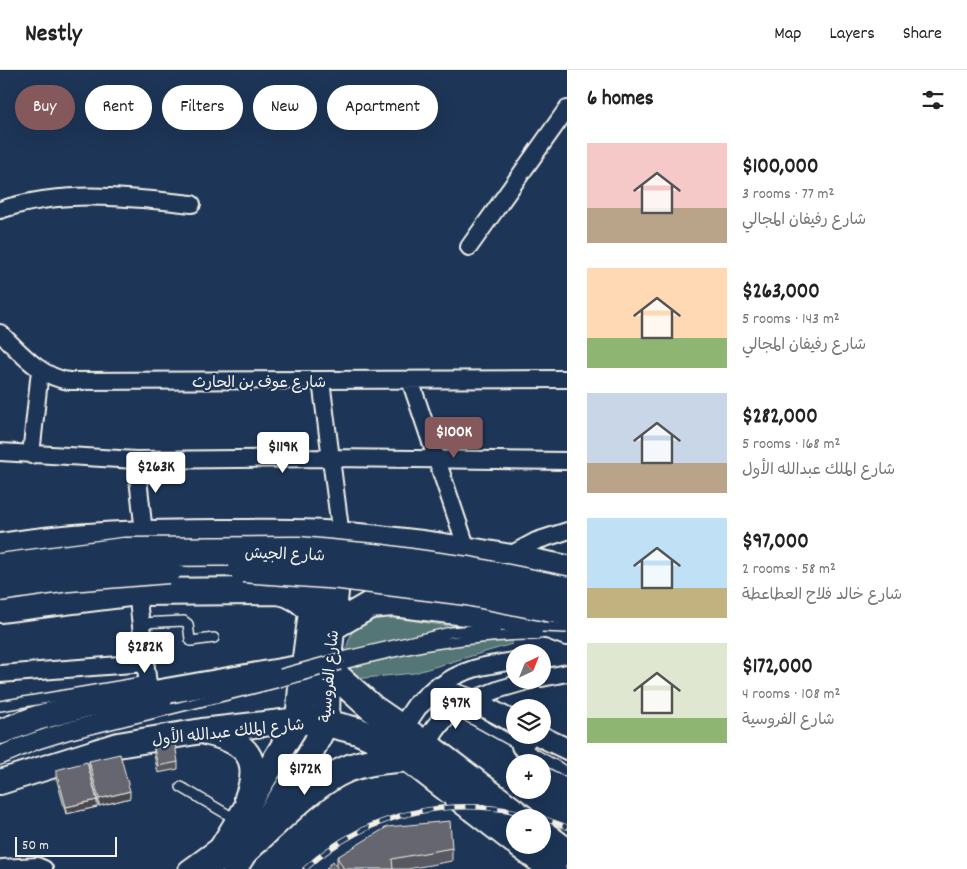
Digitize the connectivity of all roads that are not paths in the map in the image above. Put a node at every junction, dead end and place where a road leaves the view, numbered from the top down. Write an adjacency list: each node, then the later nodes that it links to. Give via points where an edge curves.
1 (567, 109): 4 (street)
2 (192, 204): 3 (street, via 101,195 38,200)
3 (0, 210)
4 (469, 247)
5 (0, 333): 6 (street, شارع عوف بن الحارث)
6 (40, 370): 9 (street, شارع عوف بن الحارث, via 69,381); 11 (street)
7 (567, 378): 8 (street, شارع عوف بن الحارث)
8 (410, 380): 9 (street, شارع عوف بن الحارث); 14 (street)
9 (321, 381): 12 (street, شارع الفروسية)
10 (0, 452): 11 (street)
11 (31, 455): 13 (street)
12 (331, 458): 13 (street); 14 (street); 18 (street, شارع الفروسية)
13 (136, 460): 17 (street)
14 (438, 460): 15 (street); 20 (street)
15 (567, 461)
16 (567, 532): 21 (street, via 536,541)
17 (144, 533): 18 (main road); 19 (main road)
18 (331, 535): 20 (main road); 29 (main road, شارع الفروسية)
19 (0, 547)
20 (467, 549): 21 (main road)
21 (508, 556): 23 (main road)
22 (0, 568): 25 (highway, شارع الجيش, bridge, via 124,552 298,551 468,571)
23 (567, 569)
24 (0, 587): 28 (highway, شارع الجيش, bridge, via 149,570 243,568 341,575 467,591)
25 (567, 591)
26 (137, 592): 27 (main road); 29 (main road, via 278,591 295,596); 30 (street)
27 (0, 609)
28 (567, 611)
29 (322, 619): 32 (main road, via 370,605 393,603 551,626); 37 (main road, شارع الفروسية)
30 (140, 623): 34 (lane, via 184,621 188,624 191,641); 35 (street)
31 (567, 628): 32 (lane, bridge)
32 (550, 631): 33 (lane); 37 (lane, via 438,643)
33 (567, 636)
34 (214, 638)
35 (146, 663): 38 (street); 39 (street)
36 (506, 663): 41 (street, via 468,670)
37 (313, 669): 39 (main road); 46 (main road, شارع الفروسية); 47 (main road, شارع الفروسية); 48 (main road, شارع الملك عبدالله الأول, via 339,677 372,708); 55 (lane, via 66,727); 57 (lane, via 67,735)
38 (0, 674)
39 (149, 687): 43 (lane); 51 (main road, via 36,718)
40 (506, 687): 42 (street)
41 (436, 688): 42 (street); 48 (street, via 417,706)
42 (472, 700): 44 (street); 45 (street)
43 (0, 706)
44 (454, 709): 49 (lane); 56 (street, via 436,725)
45 (506, 718)
46 (299, 720): 47 (main road, شارع الملك عبدالله الأول); 50 (main road, شارع الملك عبدالله الأول); 62 (main road, شارع الفروسية)
47 (326, 723): 56 (main road, شارع الملك عبدالله الأول); 66 (main road, شارع الفروسية, via 310,754)
48 (402, 728): 56 (main road, شارع الملك عبدالله الأول)
49 (506, 730)
50 (202, 731): 59 (main road, شارع الملك عبدالله الأول, via 118,745); 62 (main road, via 233,740 248,754 252,771 250,788)
51 (0, 732)
52 (536, 744): 58 (lane)
53 (547, 744): 54 (street)
54 (567, 750)
55 (0, 751)
56 (417, 752): 61 (main road, شارع الملك عبدالله الأول); 63 (main road, شارع الملك عبدالله الأول); 66 (main road, via 369,762 328,779)
57 (0, 760)
58 (567, 772)
59 (0, 782)
60 (181, 787): 62 (lane)
61 (508, 809)
62 (238, 820): 66 (main road, شارع الفروسية)
63 (506, 833)
64 (551, 840): 65 (main road)
65 (567, 852)
66 (235, 853): 70 (street); 71 (main road, شارع الفروسية)
67 (532, 854): 72 (main road)
68 (2, 868): 69 (street, via 37,866)
69 (44, 869)
70 (187, 869)
71 (209, 869)
72 (553, 869)

